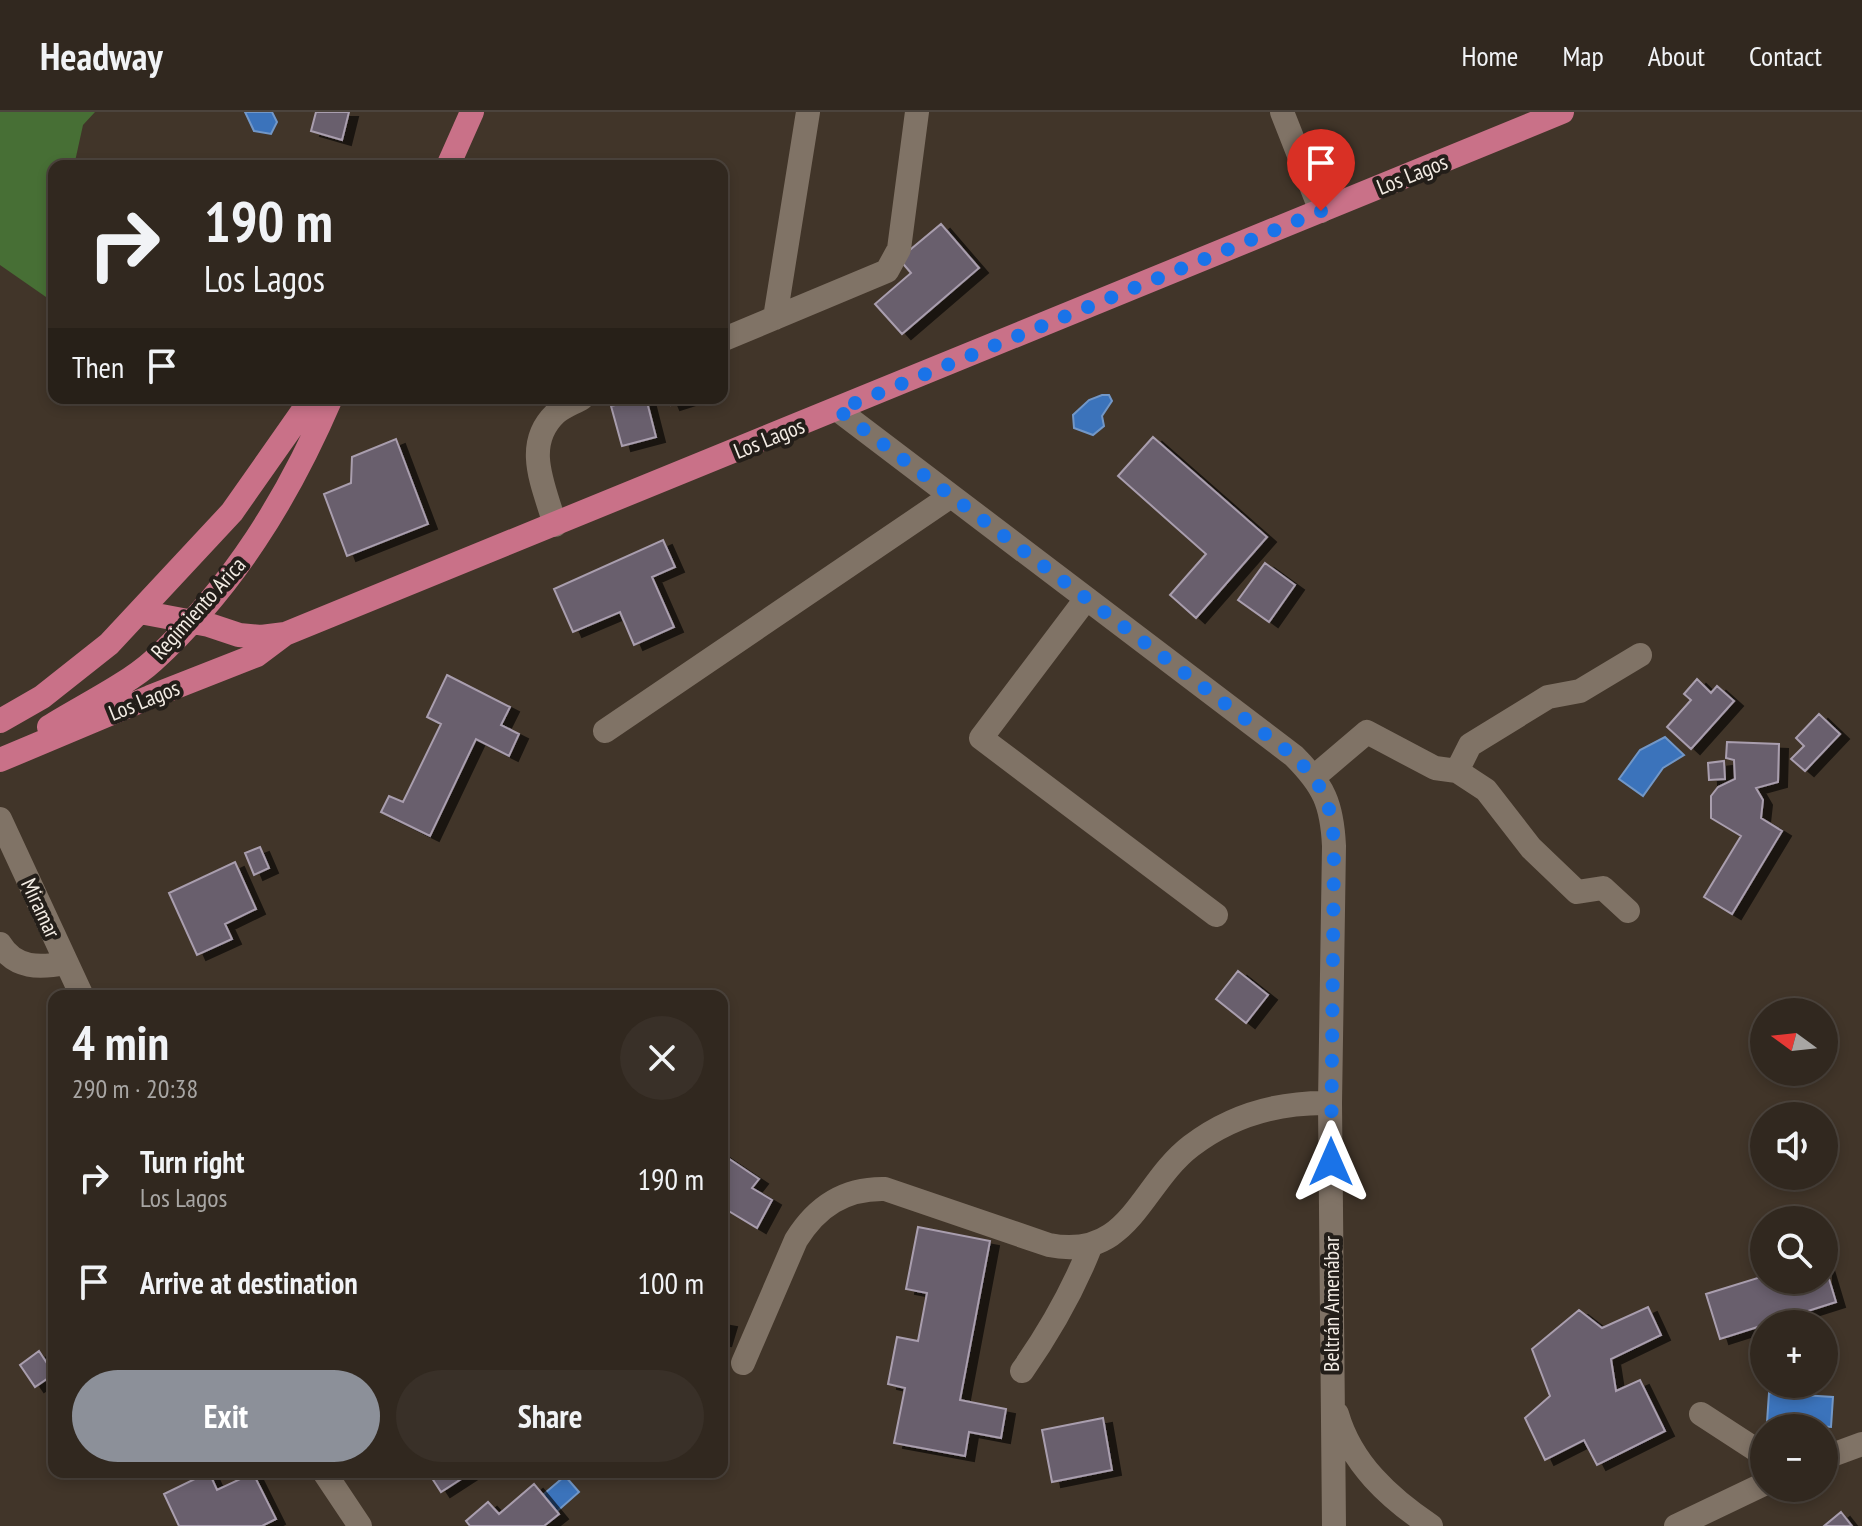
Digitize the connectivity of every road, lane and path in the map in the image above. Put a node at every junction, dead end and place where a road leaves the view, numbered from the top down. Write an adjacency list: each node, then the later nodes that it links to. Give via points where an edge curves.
1 (472, 112): 6 (main road)
2 (808, 112): 8 (street)
3 (917, 112): 8 (street, via 899,249 887,271)
4 (1282, 112): 7 (street)
5 (1562, 112): 7 (main road, Los Lagos)
6 (451, 160)
7 (1321, 211): 13 (main road, Los Lagos)
8 (775, 318): 9 (street)
9 (728, 338)
10 (308, 404): 17 (main road, Regimiento Arica, via 232,512)
11 (328, 404): 18 (main road, Regimiento Arica, via 281,502 219,592)
12 (572, 404): 15 (street, via 556,413 535,455)
13 (838, 410): 14 (street, Beltrán Amenábar); 15 (main road, Los Lagos)
14 (951, 496): 16 (street, Beltrán Amenábar); 22 (street)
15 (555, 525): 19 (main road, Los Lagos)
16 (1086, 599): 25 (street, Beltrán Amenábar, via 1294,756); 28 (street, via 981,738)
17 (140, 612): 18 (main road, Los Lagos); 21 (main road, Regimiento Arica, via 42,697)
18 (190, 620): 19 (main road, Los Lagos, via 239,635); 23 (main road, Regimiento Arica, via 151,662)
19 (285, 634): 23 (main road, Los Lagos, via 257,655)
20 (1640, 655): 24 (street, via 1580,691 1548,697 1470,745)
21 (0, 721)
22 (605, 731)
23 (0, 760)
24 (1457, 771): 25 (street, via 1435,768 1367,732); 27 (street, via 1486,790 1531,848 1577,892 1603,888)
25 (1314, 777): 32 (street, Beltrán Amenábar, via 1333,817)
26 (0, 819): 30 (street, Miramar)
27 (1628, 911)
28 (1216, 915)
29 (0, 944): 30 (street, via 7,956 32,966)
30 (66, 963): 31 (street, Miramar)
31 (79, 990)
32 (1330, 1103): 33 (street, via 1267,1109 1209,1133 1172,1163 1121,1229); 36 (street, Beltrán Amenábar)
33 (1091, 1245): 34 (street, via 1049,1245 885,1189 852,1192 806,1223); 35 (street, via 1070,1293)
34 (743, 1363)
35 (1022, 1371)
36 (1332, 1396): 44 (street, Beltrán Amenábar); 45 (street, via 1343,1436 1366,1468 1385,1491)
37 (1701, 1414): 39 (street)
38 (1862, 1444): 40 (street)
39 (1750, 1446)
40 (1838, 1453)
41 (328, 1478): 43 (street)
42 (1750, 1491): 46 (street)
43 (360, 1526)
44 (1334, 1526)
45 (1431, 1526)
46 (1676, 1526)

